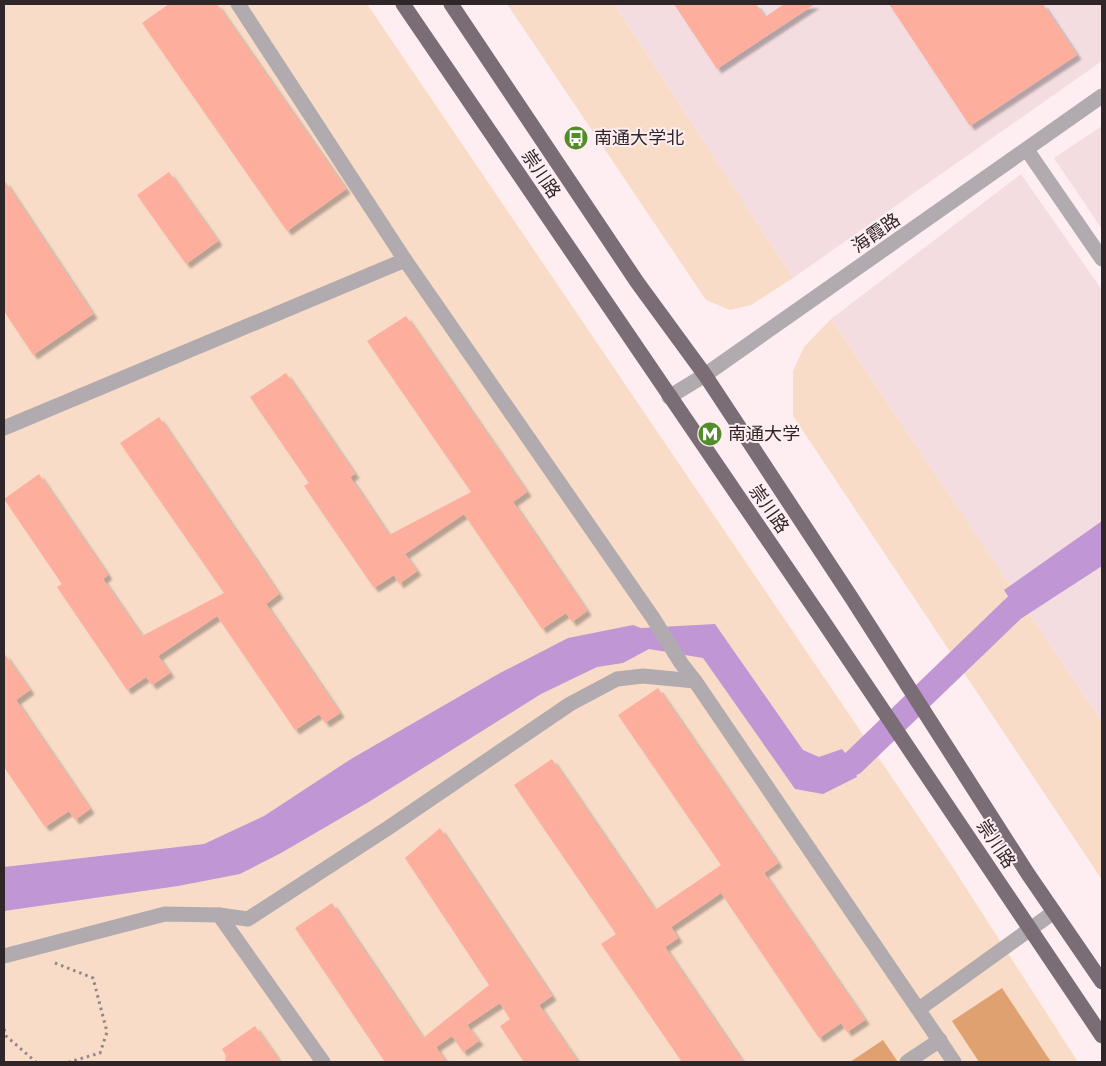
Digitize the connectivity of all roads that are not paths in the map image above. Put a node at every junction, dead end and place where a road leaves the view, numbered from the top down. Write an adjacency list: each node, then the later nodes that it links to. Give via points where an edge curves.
1 (238, 4): 7 (street)
2 (403, 4): 9 (main road, 崇川路)
3 (451, 4): 8 (main road, 崇川路, via 637,282)
4 (1102, 96): 5 (street, 海霞路)
5 (1027, 150): 6 (street); 8 (street, 海霞路)
6 (1102, 259)
7 (405, 260): 10 (street); 11 (street, via 653,618 680,663)
8 (705, 375): 9 (street, 海霞路); 12 (main road, 崇川路)
9 (669, 397): 14 (main road, 崇川路)
10 (4, 428)
11 (696, 681): 13 (street, via 643,676 617,679 570,704 248,919); 17 (street)
12 (1054, 912): 14 (street); 16 (main road, 崇川路)
13 (219, 915): 15 (street, via 165,914); 20 (street)
14 (1030, 929): 17 (street); 18 (main road, 崇川路)
15 (4, 956)
16 (1102, 982)
17 (919, 1009): 19 (street)
18 (1102, 1036)
19 (940, 1040): 21 (street); 22 (street)
20 (323, 1062)
21 (907, 1062)
22 (954, 1062)

